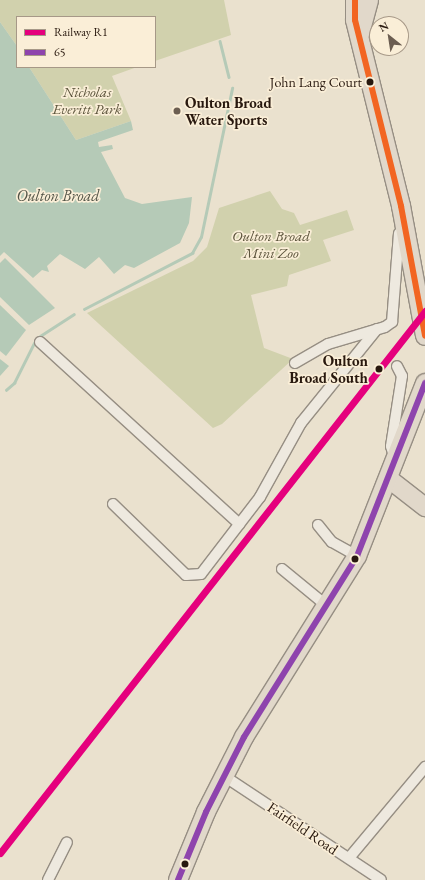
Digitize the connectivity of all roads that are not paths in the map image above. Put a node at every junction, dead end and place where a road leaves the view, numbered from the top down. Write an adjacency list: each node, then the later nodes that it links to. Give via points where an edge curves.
1 (355, 0): 3 (highway, via 353,11)
2 (369, 0): 3 (highway)
3 (359, 38): 4 (highway)
4 (402, 206): 5 (street, via 397,218 395,313 392,322); 6 (highway)
5 (377, 329): 8 (street, via 328,344); 15 (street, via 302,423 260,497)
6 (425, 336)
7 (40, 342): 15 (street)
8 (296, 363)
9 (397, 366): 11 (street, via 402,376 391,446)
10 (425, 383): 11 (highway)
11 (396, 460): 12 (highway)
12 (389, 479): 14 (highway); 17 (highway)
13 (113, 504): 15 (street, via 191,577 201,574)
14 (425, 507)
15 (239, 524)
16 (318, 525): 17 (street, via 332,542)
17 (357, 556): 19 (highway)
18 (282, 569): 19 (street)
19 (327, 606): 21 (highway, via 282,672)
20 (425, 767): 23 (street)
21 (224, 776): 23 (street, Fairfield Road); 25 (highway)
22 (67, 842): 24 (street)
23 (349, 858): 26 (street, Fairfield Road)
24 (48, 880)
25 (178, 880)
26 (381, 880)

